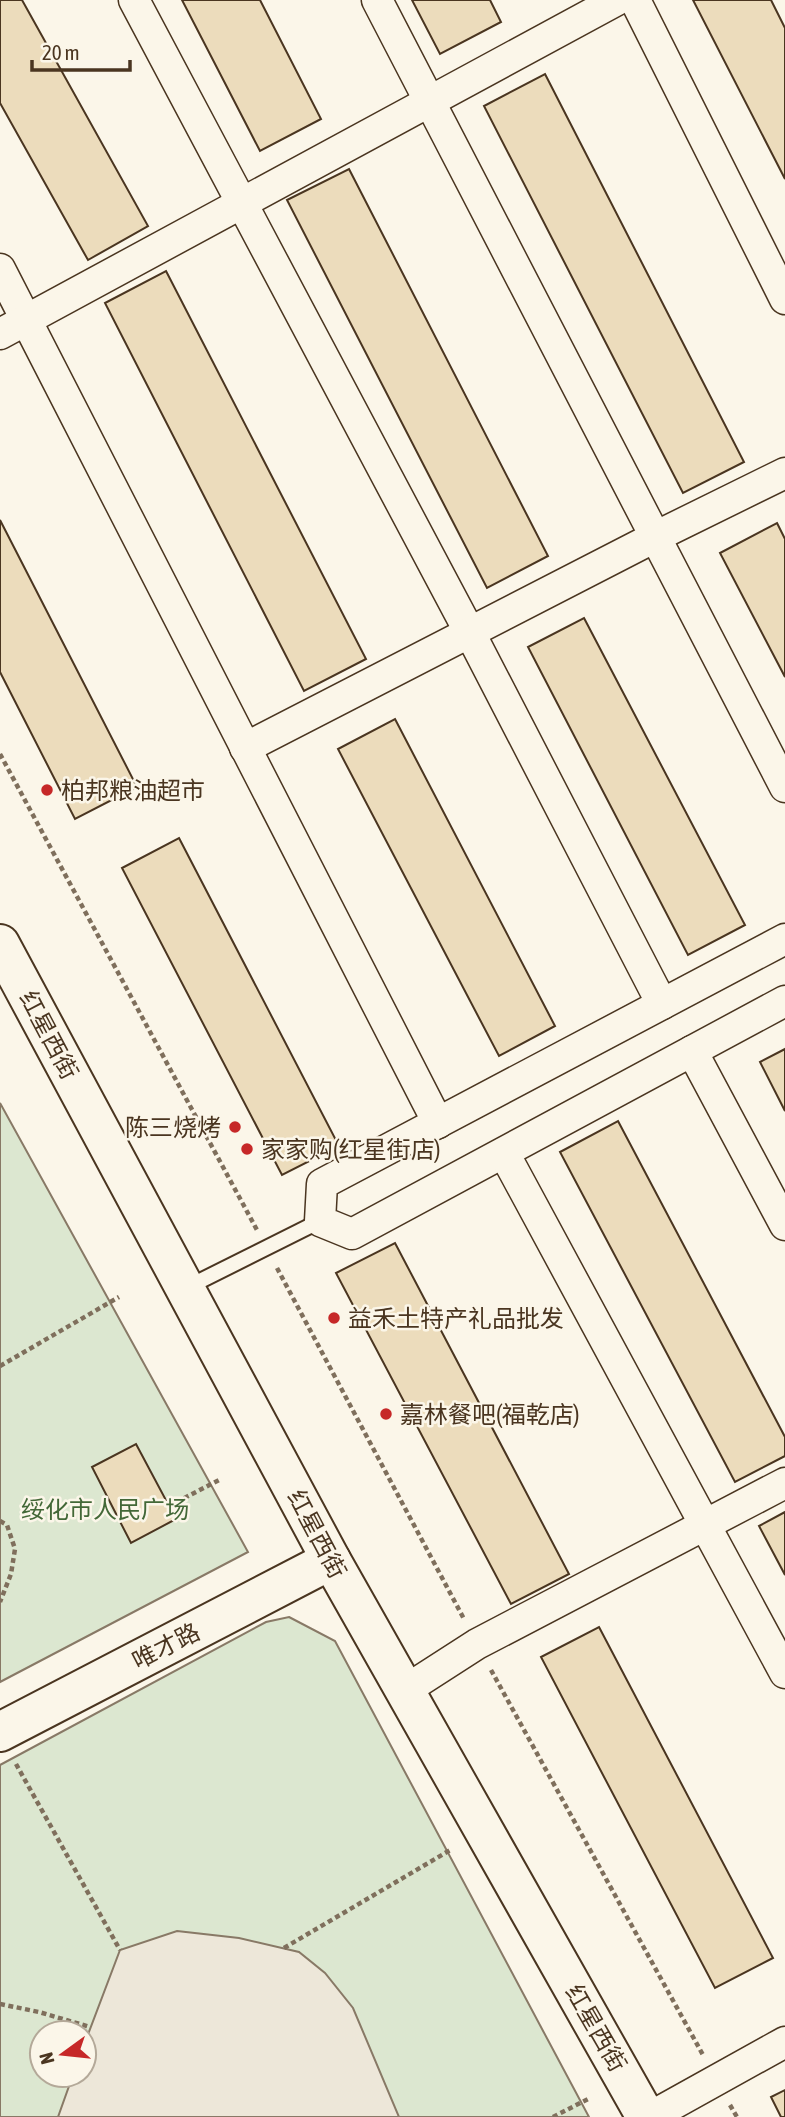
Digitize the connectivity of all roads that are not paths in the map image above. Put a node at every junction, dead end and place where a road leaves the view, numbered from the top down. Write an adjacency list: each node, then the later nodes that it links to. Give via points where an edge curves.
1 (134, 0): 6 (street)
2 (377, 0): 5 (street)
3 (617, 0): 5 (street)
4 (635, 0): 8 (street)
5 (430, 101): 6 (street); 11 (street)
6 (242, 203): 9 (street); 12 (street)
7 (0, 270): 9 (street)
8 (785, 299)
9 (13, 327): 13 (street)
10 (785, 473): 11 (street)
11 (657, 536): 12 (street); 14 (street)
12 (470, 634): 13 (street); 18 (street)
13 (245, 748): 20 (street)
14 (785, 787)
15 (785, 939): 18 (street)
16 (0, 944): 24 (main road, 红星西街)
17 (785, 1001): 19 (street)
18 (662, 1004): 20 (street)
19 (692, 1051): 21 (street); 23 (street)
20 (438, 1123): 22 (street, via 322,1184)
21 (504, 1153): 22 (street, via 352,1234); 26 (street)
22 (320, 1221): 24 (lane)
23 (785, 1225)
24 (185, 1288): 27 (main road, 红星西街)
25 (785, 1483): 26 (street)
26 (704, 1524): 28 (street); 29 (street, via 477,1644)
27 (331, 1560): 29 (main road, 红星西街); 30 (main road, 唯才路)
28 (785, 1673)
29 (404, 1691): 32 (main road, 红星西街)
30 (7, 1746)
31 (785, 2042): 32 (street)
32 (648, 2117)

